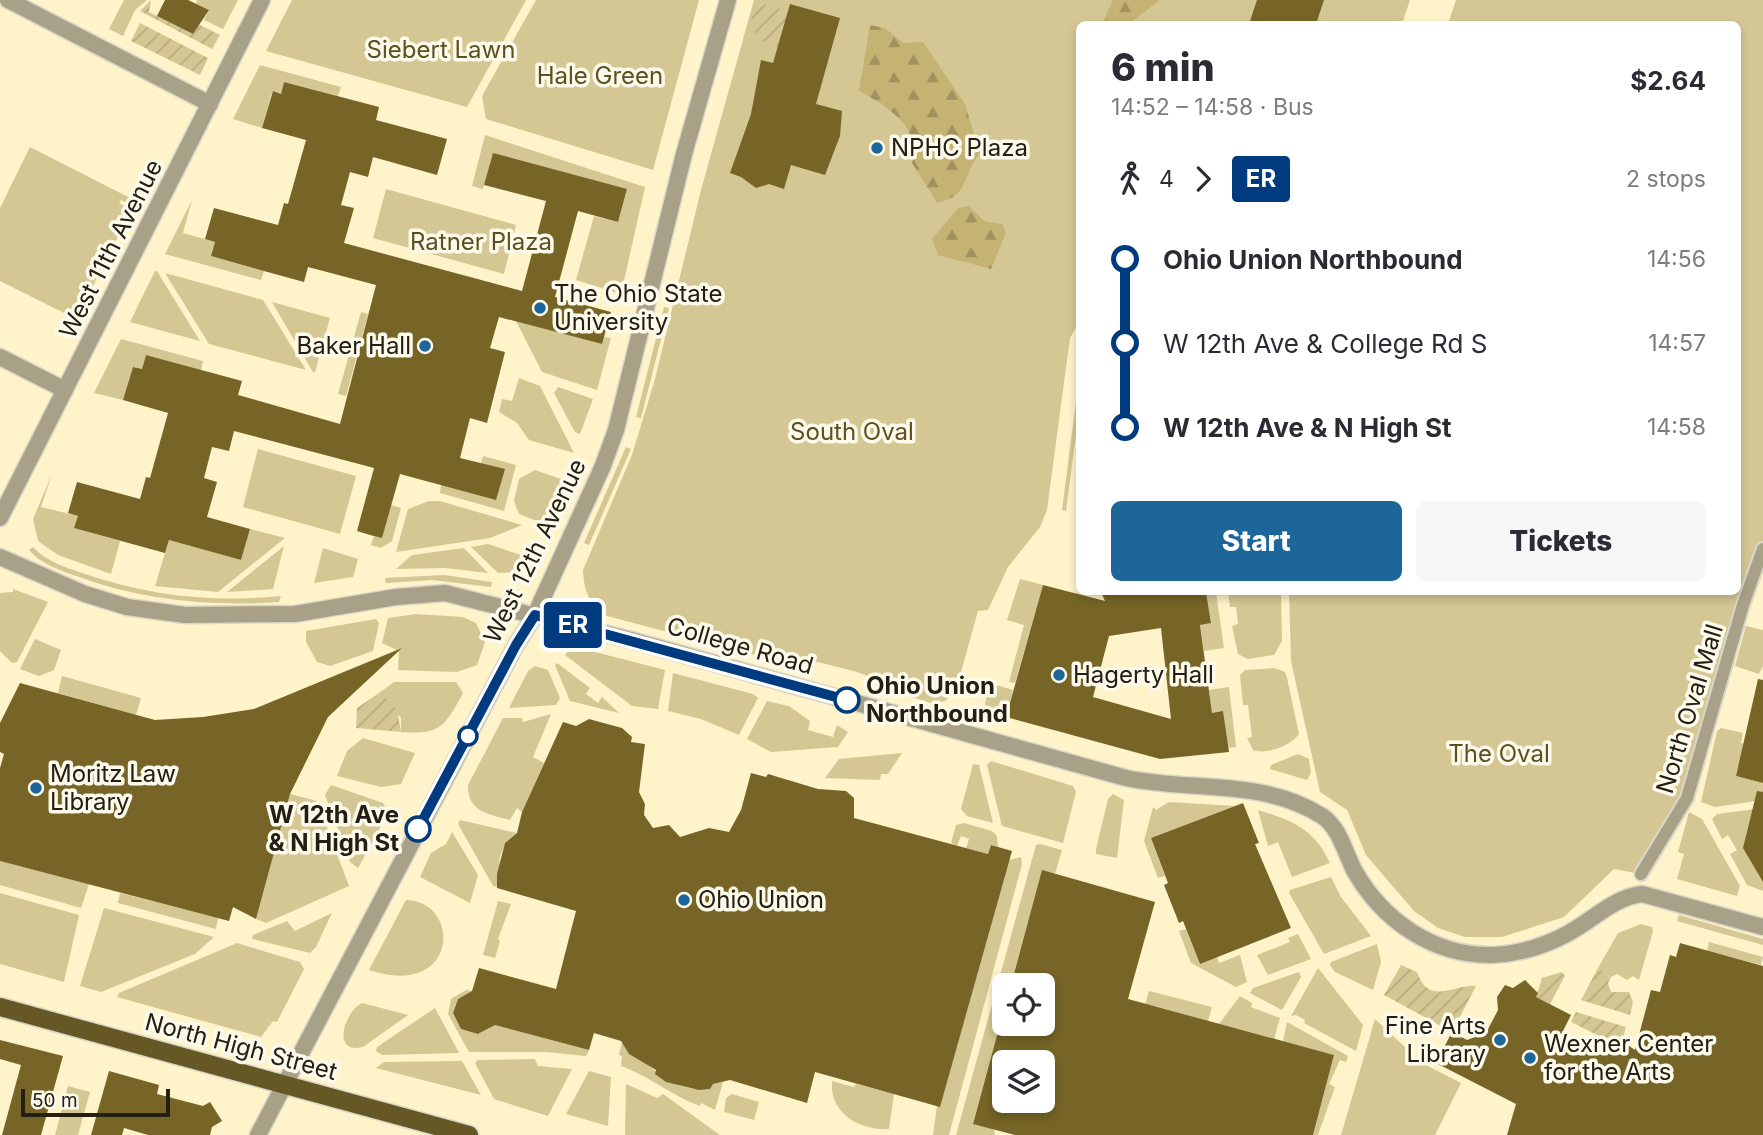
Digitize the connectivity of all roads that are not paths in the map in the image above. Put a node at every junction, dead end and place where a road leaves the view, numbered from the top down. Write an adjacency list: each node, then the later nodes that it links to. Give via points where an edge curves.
1 (8, 0): 4 (street)
2 (262, 0): 4 (street, West 11th Avenue)
3 (728, 0): 10 (street, West 12th Avenue, via 684,154 616,430)
4 (210, 104): 6 (street, West 11th Avenue)
5 (0, 357): 6 (street)
6 (65, 390): 7 (street, West 11th Avenue)
7 (0, 518)
8 (1763, 549): 11 (street, North Oval Mall, via 1687,798)
9 (0, 557): 10 (street, College Road, via 127,607 185,615 295,614 445,593)
10 (535, 615): 12 (street, College Road, via 1126,778 1262,792 1301,806 1330,823 1356,873 1394,919 1447,950 1493,955 1521,951 1547,943 1623,899 1642,894); 14 (street, West 12th Avenue)
11 (1641, 874)
12 (1763, 927)
13 (0, 1007): 14 (main road, North High Street)
14 (284, 1084): 15 (street, West 12th Avenue); 16 (main road, North High Street)
15 (258, 1135)
16 (469, 1135)

